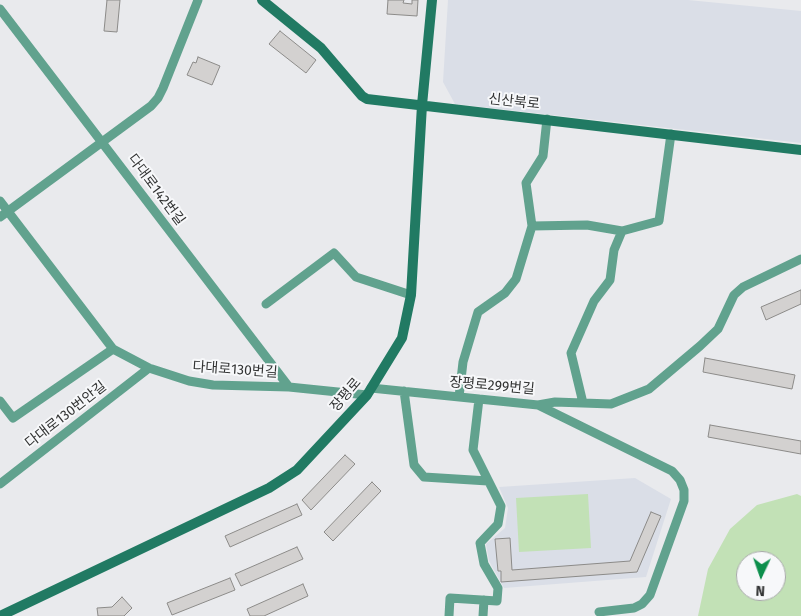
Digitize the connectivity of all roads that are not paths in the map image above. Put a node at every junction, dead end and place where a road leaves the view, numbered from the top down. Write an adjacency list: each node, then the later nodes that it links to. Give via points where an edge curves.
1 (198, 0): 8 (street, via 158,98)
2 (262, 0): 5 (main road, 신산북로, via 321,48 362,96)
3 (432, 0): 5 (main road, 장평로)
4 (0, 9): 8 (street, 다대로142번길)
5 (422, 105): 6 (main road, 신산북로); 16 (main road, 장평로)
6 (546, 119): 7 (main road, 신산북로); 13 (street, via 543,156 526,183)
7 (671, 134): 9 (main road, 신산북로); 14 (street, via 659,220)
8 (102, 142): 11 (street); 20 (street, 다대로142번길)
9 (801, 150)
10 (0, 201): 11 (street, 다대로130번길)
11 (8, 212): 12 (street); 18 (street, 다대로130번길)
12 (0, 217)
13 (532, 226): 14 (street, via 587,224); 23 (street, via 516,279 505,293 478,312 463,362)
14 (622, 231): 26 (street, via 614,250 610,280 594,301 571,353)
15 (801, 259): 26 (street, 장평로299번길, via 743,287 734,296 718,329 649,389 611,404)
16 (412, 295): 17 (street, via 356,277 334,253); 21 (main road, 장평로, via 402,338)
17 (266, 304)
18 (113, 349): 19 (street, 다대로130번길); 25 (street, via 13,418)
19 (149, 368): 20 (street, 다대로130번길, via 213,385); 29 (street, 다대로130번안길)
20 (289, 387): 21 (street, 다대로130번길)
21 (369, 391): 22 (street, 장평로299번길); 32 (main road, 장평로, via 297,470 269,488)
22 (404, 392): 23 (street, 장평로299번길); 28 (street, via 414,465 424,477)
23 (459, 397): 24 (street, 장평로299번길)
24 (479, 399): 27 (street, 장평로299번길); 28 (street, via 473,450)
25 (0, 402)
26 (583, 403): 27 (street, 장평로299번길)
27 (538, 405): 31 (street, via 672,471 684,490 684,501 650,596 634,608)
28 (488, 481): 30 (street, via 501,506 498,524 480,543 484,564 498,588 497,601)
29 (0, 484)
30 (484, 600): 33 (street, via 450,598); 34 (street)
31 (599, 612)
32 (0, 616)
33 (448, 616)
34 (483, 616)

